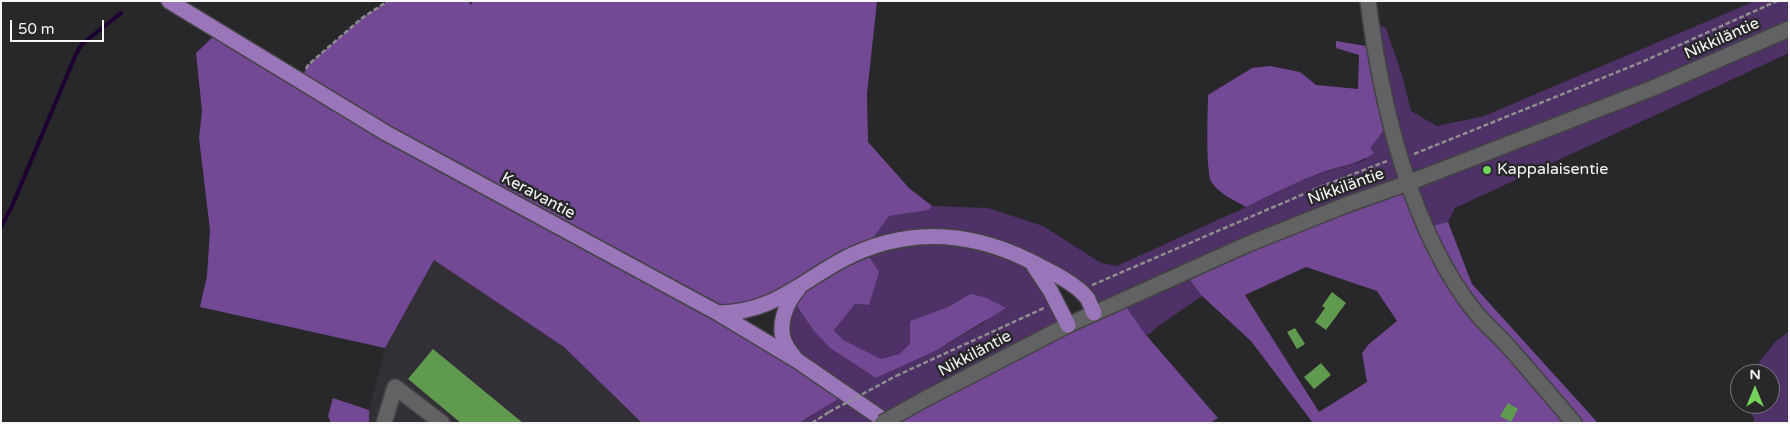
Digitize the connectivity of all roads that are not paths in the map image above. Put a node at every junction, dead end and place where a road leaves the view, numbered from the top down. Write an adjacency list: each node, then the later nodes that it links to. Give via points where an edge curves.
1 (169, 1): 7 (main road, Keravantie, via 386,133)
2 (1368, 1): 4 (street, via 1396,145)
3 (1789, 29): 4 (street, Nikkiläntie, via 1653,88)
4 (1408, 183): 8 (street, Nikkiläntie, via 1254,242); 15 (street, via 1430,237 1476,313)
5 (1030, 262): 6 (main road, via 988,244 963,238 910,238 889,242 842,260); 8 (main road, via 1079,291 1087,298); 9 (main road, via 1044,278)
6 (800, 286): 7 (main road, via 744,312); 10 (main road, via 791,297 782,325 785,344)
7 (718, 313): 10 (main road, Keravantie)
8 (1094, 313): 9 (street, Nikkiläntie)
9 (1068, 325): 13 (street, Nikkiläntie, bridge)
10 (798, 361): 14 (main road, Keravantie)
11 (384, 423): 12 (street, via 395,386)
12 (442, 423)
13 (882, 423)
14 (888, 423)
15 (1574, 423)

